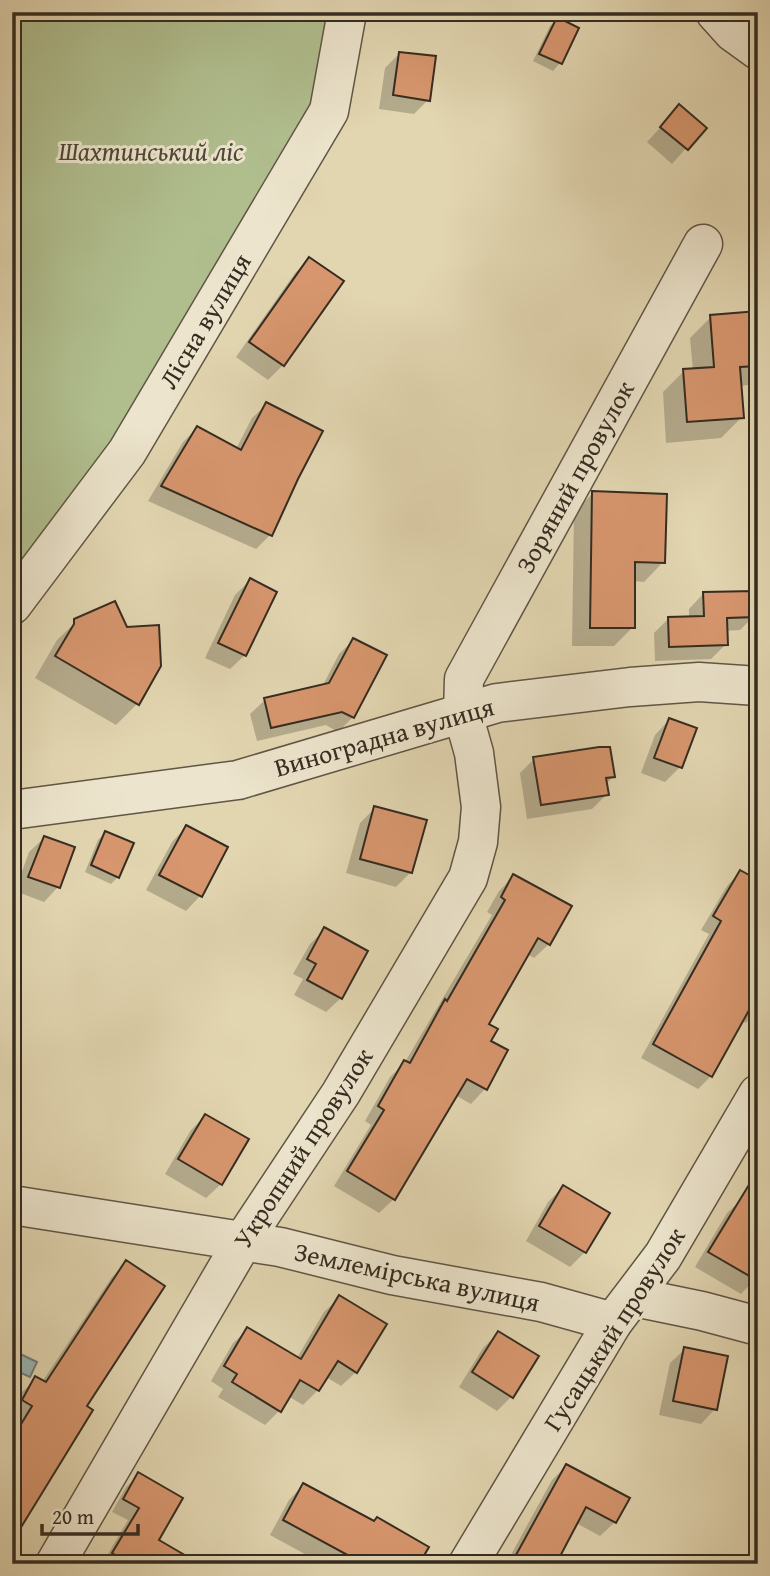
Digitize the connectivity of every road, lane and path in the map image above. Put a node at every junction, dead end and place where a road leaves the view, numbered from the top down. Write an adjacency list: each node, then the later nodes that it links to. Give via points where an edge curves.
1 (347, 12): 5 (street, Лісна вулиця, via 329,111 127,453)
2 (715, 12): 3 (street)
3 (758, 50)
4 (703, 244): 7 (street, Зоряний провулок, via 464,679)
5 (12, 606)
6 (758, 686): 7 (street, Виноградна вулиця, via 699,682 630,687 497,703)
7 (463, 714): 8 (street, Виноградна вулиця, via 238,779); 11 (street, Укропний провулок, via 481,807 468,878 341,1093)
8 (12, 810)
9 (758, 1094): 12 (street, Гусацький провулок, via 663,1256)
10 (12, 1205): 11 (street, Землемірська вулиця)
11 (243, 1241): 12 (street, Землемірська вулиця, via 391,1275 541,1302); 14 (street, Укропний провулок)
12 (623, 1310): 13 (street, Землемірська вулиця, via 702,1311); 15 (street, Гусацький провулок)
13 (758, 1326)
14 (55, 1564)
15 (468, 1564)

